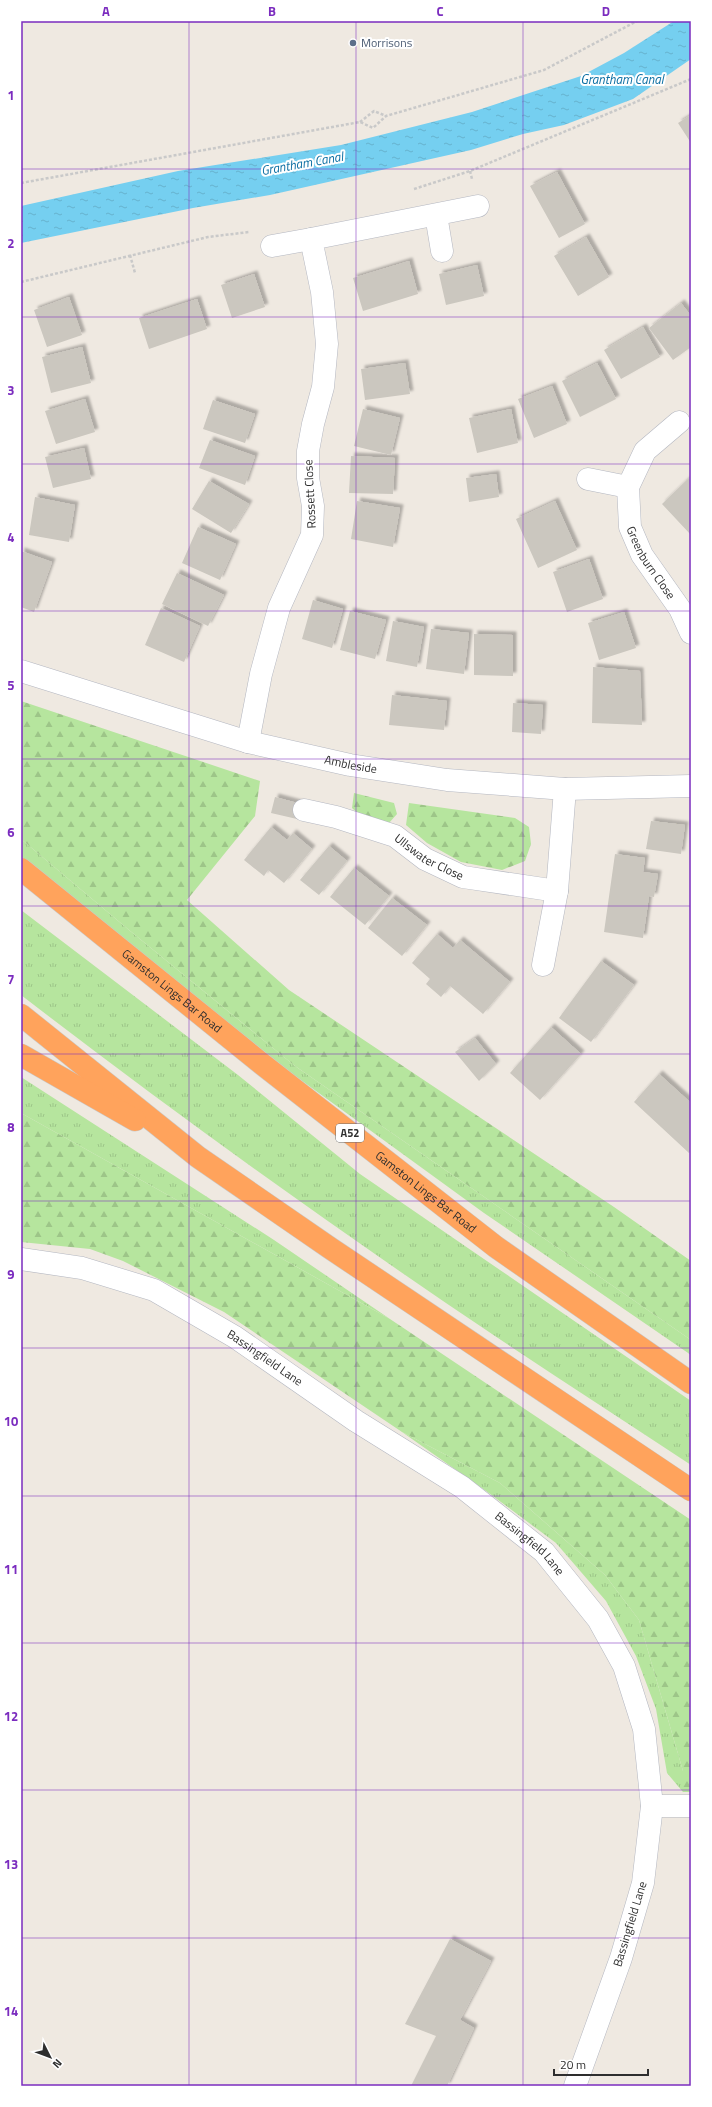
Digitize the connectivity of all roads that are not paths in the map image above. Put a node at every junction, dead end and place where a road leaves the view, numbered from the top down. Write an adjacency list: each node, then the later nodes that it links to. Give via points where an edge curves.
1 (478, 206): 2 (street)
2 (436, 215): 3 (street); 5 (street)
3 (311, 239): 4 (street); 11 (street, Rossett Close, via 322,292 327,344 323,387 308,452 312,535 279,608 261,674)
4 (272, 246)
5 (442, 251)
6 (679, 422): 8 (street, Greenburn Close, via 644,451)
7 (588, 479): 8 (street)
8 (628, 486): 9 (street, Greenburn Close, via 630,527 642,556 680,609)
9 (691, 633)
10 (21, 671): 11 (street, Ambleside)
11 (248, 742): 13 (street, Ambleside, via 350,765 410,775)
12 (691, 786): 13 (street, Ambleside)
13 (565, 789): 16 (street)
14 (304, 810): 16 (street, Ullswater Close, via 396,836 425,859 463,878)
15 (22, 870): 22 (highway, Gamston Lings Bar Road / A52, via 262,1064 496,1248)
16 (557, 891): 17 (street)
17 (543, 965)
18 (21, 1015): 20 (highway)
19 (21, 1055): 20 (highway)
20 (198, 1157): 23 (highway)
21 (21, 1259): 24 (street, Bassingfield Lane, via 82,1268 154,1290 234,1337 356,1421 462,1487 544,1552 598,1619 624,1666 644,1729)
22 (691, 1382)
23 (691, 1490)
24 (652, 1806): 25 (street); 26 (street, Bassingfield Lane, via 643,1882 621,1958)
25 (691, 1806)
26 (575, 2086)

